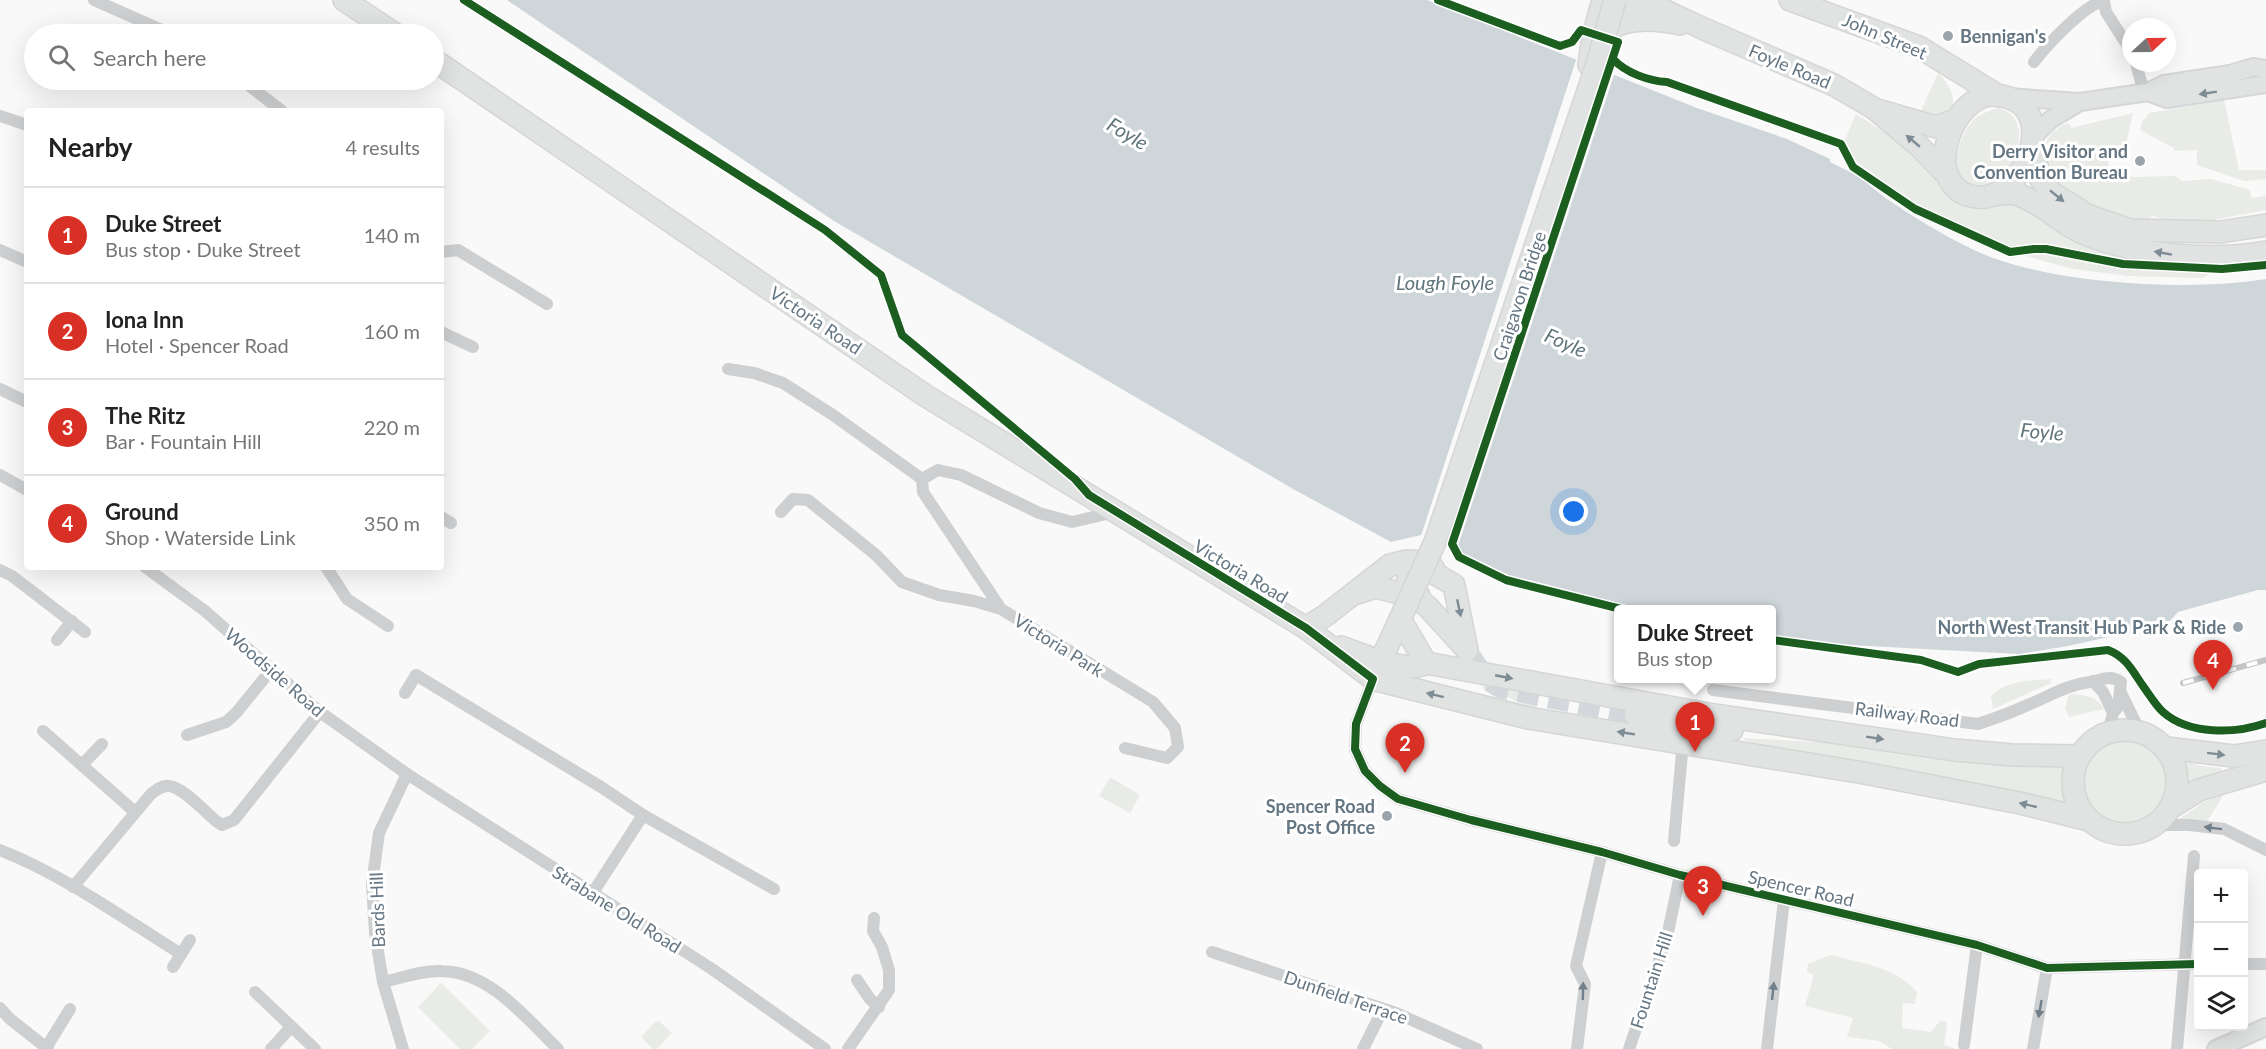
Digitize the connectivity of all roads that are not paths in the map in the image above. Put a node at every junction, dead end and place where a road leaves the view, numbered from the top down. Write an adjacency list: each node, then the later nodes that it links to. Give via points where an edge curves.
1 (94, 0): 7 (street)
2 (344, 0): 8 (highway)
3 (1642, 0): 9 (highway, Foyle Road)
4 (1790, 0): 12 (highway, John Street, via 1902,39)
5 (2104, 1): 10 (street, via 2106,12); 11 (street, via 2091,6 2071,23)
6 (1609, 6): 9 (highway, Foyle Road, via 1625,21 1662,20); 53 (highway, Craigavon Bridge, bridge, via 1597,64 1439,531)
7 (148, 24)
8 (380, 24)
9 (1704, 29): 22 (highway, Foyle Road, via 1834,84)
10 (2122, 37)
11 (2034, 62)
12 (1944, 63): 19 (highway, John Street); 24 (highway, John Street, via 1959,93)
13 (444, 67): 44 (highway, Victoria Road, via 926,396)
14 (2266, 69): 18 (main road, via 2253,67 2164,84)
15 (2138, 72): 18 (street)
16 (2266, 84): 18 (main road, one-way to 18, via 2167,99)
17 (255, 90): 21 (street)
18 (2148, 92): 20 (main road)
19 (2003, 96): 20 (main road); 24 (highway, via 1973,100); 26 (highway, via 2026,109)
20 (2080, 102): 26 (main road, via 2050,120)
21 (278, 108)
22 (1875, 109): 24 (highway, Foyle Road, via 1936,127); 27 (highway, Foyle Road, one-way to 22)
23 (0, 116): 25 (street)
24 (1957, 118): 27 (highway, via 1944,156)
25 (24, 124)
26 (2033, 141): 28 (highway, via 2014,179); 29 (highway, one-way to 29, via 2040,178 2052,193 2087,215 2130,230 2220,232)
27 (1948, 176): 28 (highway, via 1966,195)
28 (1992, 195): 32 (highway, one-way to 28, via 2221,257 2131,248 2074,229 2019,195)
29 (2266, 225)
30 (0, 250): 33 (street)
31 (444, 252): 34 (street, via 458,250)
32 (2266, 252)
33 (24, 261)
34 (547, 304)
35 (444, 333): 36 (street)
36 (473, 347)
37 (728, 369): 41 (street, via 783,382)
38 (0, 389): 39 (street)
39 (24, 401)
40 (0, 475): 42 (street)
41 (922, 479): 44 (street, via 938,470 961,475 1039,513 1072,522); 52 (street, Victoria Park, via 923,492)
42 (24, 488)
43 (781, 512): 52 (street, via 793,499 808,500 876,555 902,582)
44 (1115, 512): 56 (highway, Victoria Road)
45 (1415, 561): 49 (highway, via 1432,540); 50 (highway, via 1390,565); 51 (highway, via 1407,579)
46 (0, 570): 54 (street)
47 (149, 570): 60 (street, Woodside Road, via 205,611)
48 (328, 570): 55 (street, via 347,599)
49 (1437, 575): 51 (highway, via 1425,595); 51 (highway, one-way to 51, via 1454,585 1469,654 1427,606)
50 (1350, 595): 51 (highway, via 1375,587); 56 (highway)
51 (1414, 597)
52 (1001, 609): 76 (street, Victoria Park, via 1153,702 1175,728 1178,747 1167,758)
53 (1401, 617): 59 (highway); 61 (highway, Craigavon Bridge)
54 (72, 621): 57 (street); 58 (street)
55 (388, 626)
56 (1306, 628): 61 (highway, Victoria Road)
57 (85, 632)
58 (57, 640)
59 (1426, 663): 61 (highway); 70 (highway, one-way to 70, via 1708,714)
60 (271, 670): 66 (street, Woodside Road); 73 (street, via 226,722)
61 (1376, 670): 74 (highway, one-way to 61, via 1528,718); 92 (street, Spencer Road, via 1356,724 1355,749 1365,771 1380,786 1398,799)
62 (2093, 681): 63 (street, Railway Road, via 2107,677); 64 (street, Railway Road, via 2060,689 1978,724); 68 (street, via 2103,692)
63 (2120, 687): 68 (street); 72 (street)
64 (1713, 690)
65 (405, 693): 86 (street, via 416,675)
66 (320, 712): 83 (street, Woodside Road); 85 (street, via 228,824 222,825 170,785 151,794)
67 (1635, 715): 69 (highway)
68 (2111, 723): 72 (highway); 79 (highway)
69 (1700, 728): 70 (highway, via 1754,732); 80 (highway)
70 (1817, 729): 79 (highway, one-way to 79, via 1955,750)
71 (43, 731): 81 (street)
72 (2140, 732): 77 (highway)
73 (187, 735)
74 (1683, 742): 80 (highway); 89 (street)
75 (102, 744): 81 (street)
76 (1125, 748)
77 (2166, 748): 78 (highway, one-way to 78, via 2234,756); 84 (highway, via 2178,776)
78 (2266, 751)
79 (2079, 756): 87 (highway, via 2072,790)
80 (1800, 762): 87 (highway, one-way to 80, via 1953,789)
81 (82, 765): 85 (street)
82 (2266, 770): 84 (highway, via 2199,790)
83 (406, 774): 97 (street, Strabane Old Road); 111 (street, Bards Hill, via 379,833 372,884)
84 (2170, 808): 88 (highway)
85 (135, 812): 95 (street)
86 (643, 815): 96 (street); 97 (street)
87 (2085, 819): 88 (highway, via 2117,834 2135,834)
88 (2154, 825): 91 (street, one-way to 88, via 2224,829)
89 (1674, 841)
90 (0, 850): 95 (street)
91 (2266, 850)
92 (1602, 852): 94 (street, Spencer Road); 130 (street, one-way to 92, via 1585,984 1576,966)
93 (2194, 856): 104 (street)
94 (1680, 875): 98 (street, Spencer Road); 131 (street, Fountain Hill, via 1667,937)
95 (73, 887): 103 (street)
96 (774, 889)
97 (592, 894): 120 (street, Strabane Old Road, via 712,969)
98 (1784, 900): 101 (street, Spencer Road); 132 (street, one-way to 98)
99 (874, 918): 113 (street, via 873,931 889,970 889,990)
100 (190, 940): 103 (street)
101 (1977, 945): 109 (street, Spencer Road); 119 (street)
102 (1212, 952): 116 (street, Dunfield Terrace)
103 (182, 954): 108 (street)
104 (2184, 964): 105 (street, Spencer Road); 109 (street, Spencer Road); 134 (street)
105 (2194, 964)
106 (2248, 964): 107 (street)
107 (2266, 964)
108 (173, 967)
109 (2047, 968): 133 (street, one-way to 133)
110 (857, 980): 113 (street)
111 (383, 982): 125 (street, Bards Hill); 126 (street, via 440,970 461,973 513,1005)
112 (255, 992): 118 (street)
113 (879, 1007): 127 (street)
114 (0, 1008): 122 (street)
115 (70, 1009): 122 (street)
116 (1383, 1009): 121 (street, Dunfield Terrace); 128 (street)
117 (2266, 1027): 135 (main road)
118 (291, 1028): 123 (street); 124 (street)
119 (1964, 1045)
120 (815, 1046)
121 (1464, 1046): 129 (street, Dunfield Terrace)
122 (47, 1048)
123 (271, 1049)
124 (315, 1049)
125 (403, 1049)
126 (558, 1049)
127 (848, 1049)
128 (1364, 1049)
129 (1478, 1049)
130 (1577, 1049)
131 (1629, 1049)
132 (1767, 1049)
133 (2033, 1049)
134 (2177, 1049)
135 (2216, 1049)

